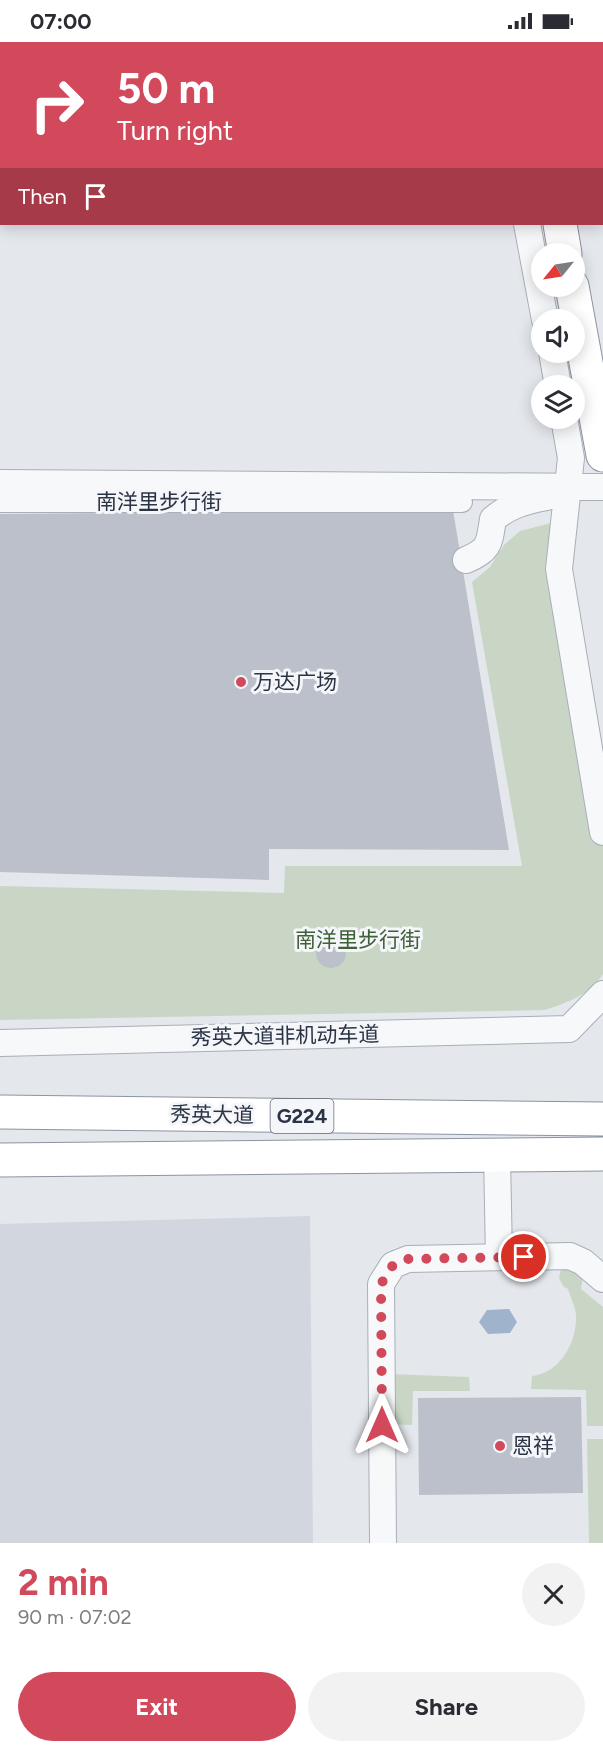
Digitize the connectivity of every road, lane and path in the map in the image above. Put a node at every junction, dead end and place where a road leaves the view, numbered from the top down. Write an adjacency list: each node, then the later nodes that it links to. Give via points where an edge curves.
1 (527, 225): 5 (street)
2 (560, 225): 3 (highway)
3 (563, 243)
4 (574, 297): 7 (highway)
5 (543, 309)
6 (566, 429): 10 (street, via 572,458)
7 (603, 455)
8 (0, 483): 10 (street)
9 (603, 488): 10 (street)
10 (568, 491): 13 (street, via 507,508 493,519 483,553); 14 (street, via 559,569)
11 (0, 502): 12 (street, 南洋里步行街)
12 (462, 502)
13 (466, 560)
14 (603, 832)
15 (603, 994): 16 (street, 秀英大道非机动车道, via 569,1029)
16 (0, 1042)
17 (0, 1112): 18 (highway, 秀英大道 / G224)
18 (603, 1119)
19 (603, 1154): 20 (highway, 秀英大道 / G224)
20 (498, 1156): 21 (highway, 秀英大道 / G224); 22 (street)
21 (0, 1160)
22 (499, 1257): 23 (street, via 570,1256); 24 (street, via 408,1259 393,1265 381,1284)
23 (603, 1279)
24 (383, 1543)

